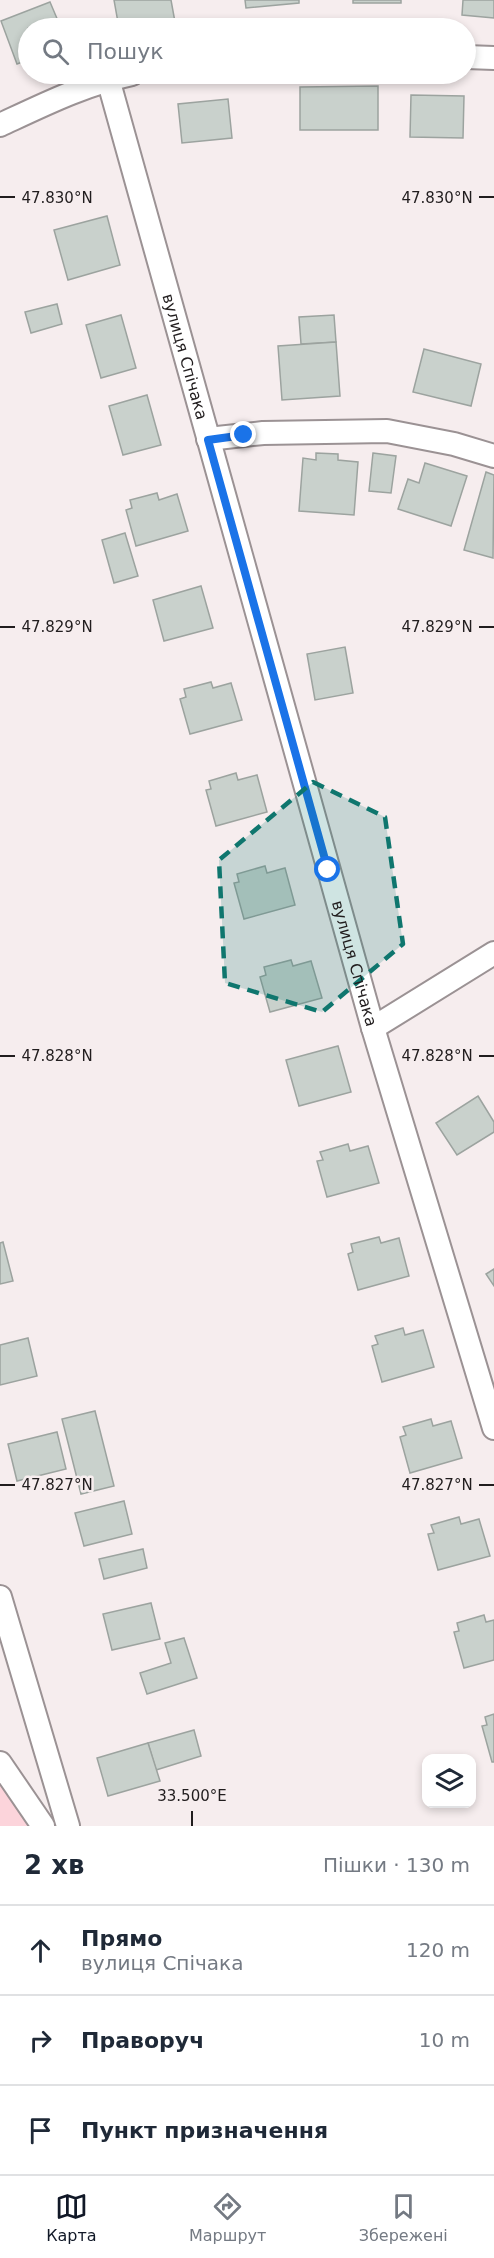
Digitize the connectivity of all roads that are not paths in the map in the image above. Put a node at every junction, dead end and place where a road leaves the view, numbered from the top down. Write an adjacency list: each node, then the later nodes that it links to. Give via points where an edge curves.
1 (476, 57): 2 (street)
2 (494, 58)
3 (94, 84): 5 (street)
4 (109, 84): 6 (street, вулиця Спічака)
5 (0, 125)
6 (208, 440): 7 (street, via 263,433 387,431); 9 (street, вулиця Спічака)
7 (494, 456)
8 (494, 953): 9 (street)
9 (373, 1028): 10 (street, вулиця Спічака)
10 (492, 1418)
11 (0, 1597): 14 (street)
12 (0, 1763): 13 (street)
13 (43, 1826)
14 (68, 1826)

